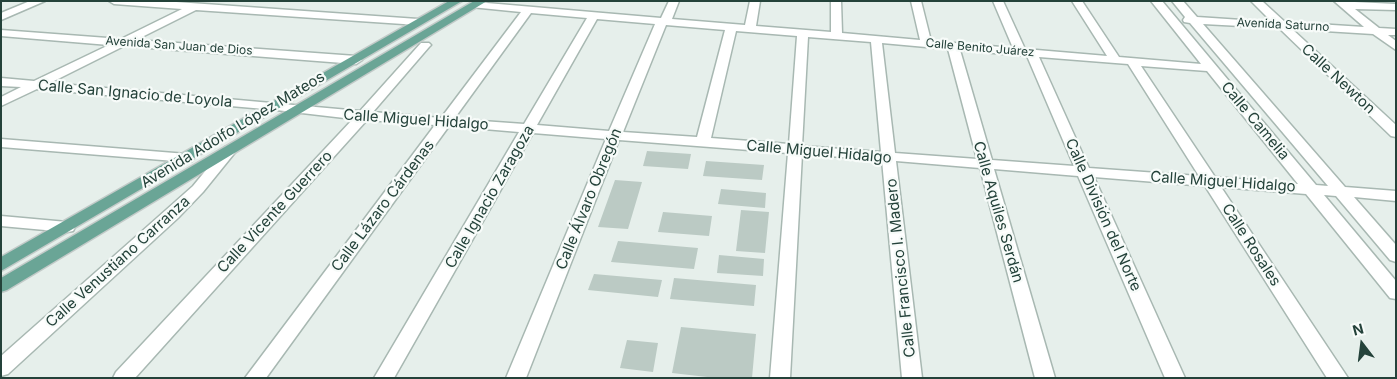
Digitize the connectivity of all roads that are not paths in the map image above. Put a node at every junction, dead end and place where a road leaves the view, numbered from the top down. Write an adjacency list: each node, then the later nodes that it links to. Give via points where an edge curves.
1 (40, 1): 20 (street)
2 (114, 1): 16 (street)
3 (206, 1): 16 (street)
4 (457, 1): 24 (main road, Avenida Adolfo López Mateos)
5 (674, 1): 23 (street)
6 (755, 1): 27 (street)
7 (836, 1): 32 (street)
8 (916, 1): 35 (street)
9 (998, 1): 39 (street)
10 (1077, 1): 40 (street)
11 (1156, 1): 21 (street, Calle Camelia)
12 (1177, 1): 22 (street, Calle Camelia)
13 (1256, 1): 25 (street, Calle Newton)
14 (478, 3): 18 (street, Calle Benito Juárez); 48 (main road, Avenida Adolfo López Mateos)
15 (1342, 3): 17 (street); 28 (street)
16 (194, 7): 24 (street); 34 (street)
17 (1396, 8)
18 (528, 10): 19 (street, Calle Benito Juárez); 50 (street, Calle Lázaro Cárdenas)
19 (594, 15): 23 (street, Calle Benito Juárez); 51 (street, Calle Ignacio Zaragoza)
20 (1, 17)
21 (1171, 19): 22 (street, Avenida Saturno); 43 (street, Calle Camelia)
22 (1193, 20): 25 (street, Avenida Saturno); 64 (street, Calle Camelia)
23 (664, 21): 26 (street, Calle Benito Juárez); 53 (street, Calle Álvaro Obregón, via 658,25)
24 (418, 22): 41 (main road, Avenida Adolfo López Mateos)
25 (1281, 25): 28 (street, Avenida Saturno); 52 (street, Calle Newton)
26 (730, 27): 27 (street, Calle Benito Juárez); 54 (street)
27 (750, 29): 31 (street, Calle Benito Juárez)
28 (1375, 30): 29 (street, Avenida Saturno); 38 (street)
29 (1396, 32)
30 (1, 33): 34 (street, Avenida San Juan de Dios)
31 (803, 33): 32 (street, Calle Benito Juárez); 56 (street)
32 (836, 36): 33 (street, Calle Benito Juárez)
33 (876, 39): 35 (street, Calle Benito Juárez); 58 (street, Calle Francisco I. Madero)
34 (124, 42): 41 (street, Avenida San Juan de Dios); 45 (street)
35 (926, 43): 37 (street, Calle Benito Juárez)
36 (425, 45): 49 (street, Calle Vicente Guerrero)
37 (953, 46): 39 (street, Calle Benito Juárez); 60 (street, Calle Aquiles Serdán)
38 (1396, 47)
39 (1026, 51): 40 (street, Calle Benito Juárez); 61 (street, Calle División del Norte)
40 (1115, 59): 42 (street, Calle Benito Juárez)
41 (356, 60): 47 (main road, Avenida Adolfo López Mateos)
42 (1131, 60): 43 (street, Calle Benito Juárez); 62 (street, Calle Rosales)
43 (1210, 68): 63 (street, Calle Camelia)
44 (1, 82): 45 (street, Calle San Ignacio de Loyola)
45 (36, 85): 46 (street); 47 (street, Calle San Ignacio de Loyola)
46 (1, 102)
47 (276, 106): 48 (street, Calle San Ignacio de Loyola); 59 (main road, Avenida Adolfo López Mateos)
48 (298, 110): 49 (street, Calle Miguel Hidalgo); 57 (main road, Avenida Adolfo López Mateos)
49 (363, 116): 50 (street, Calle Miguel Hidalgo); 73 (street, Calle Vicente Guerrero)
50 (446, 122): 51 (street, Calle Miguel Hidalgo); 74 (street, Calle Lázaro Cárdenas)
51 (530, 128): 53 (street, Calle Miguel Hidalgo); 75 (street, Calle Ignacio Zaragoza)
52 (1396, 132)
53 (614, 135): 54 (street, Calle Miguel Hidalgo); 76 (street, Calle Álvaro Obregón)
54 (703, 142): 56 (street, Calle Miguel Hidalgo)
55 (1, 143): 59 (street)
56 (795, 149): 58 (street, Calle Miguel Hidalgo); 77 (street)
57 (230, 150): 70 (main road, Avenida Adolfo López Mateos); 72 (street, Calle Venustiano Carranza, via 172,214)
58 (889, 157): 60 (street, Calle Miguel Hidalgo); 78 (street, Calle Francisco I. Madero)
59 (187, 158): 67 (main road, Avenida Adolfo López Mateos)
60 (984, 164): 61 (street, Calle Miguel Hidalgo); 79 (street, Calle Aquiles Serdán)
61 (1084, 172): 62 (street, Calle Miguel Hidalgo); 80 (street, Calle División del Norte)
62 (1209, 181): 63 (street, Calle Miguel Hidalgo); 81 (street, Calle Rosales)
63 (1311, 189): 64 (street, Calle Miguel Hidalgo); 71 (street, Calle Camelia)
64 (1340, 191): 65 (street, Calle Miguel Hidalgo); 68 (street, Calle Camelia)
65 (1396, 196)
66 (1, 221): 67 (street)
67 (67, 227): 69 (main road, Avenida Adolfo López Mateos)
68 (1396, 256)
69 (1, 265)
70 (1, 286)
71 (1396, 293)
72 (1, 368)
73 (123, 378)
74 (255, 378)
75 (384, 378)
76 (516, 378)
77 (780, 378)
78 (912, 378)
79 (1044, 378)
80 (1175, 378)
81 (1338, 378)

